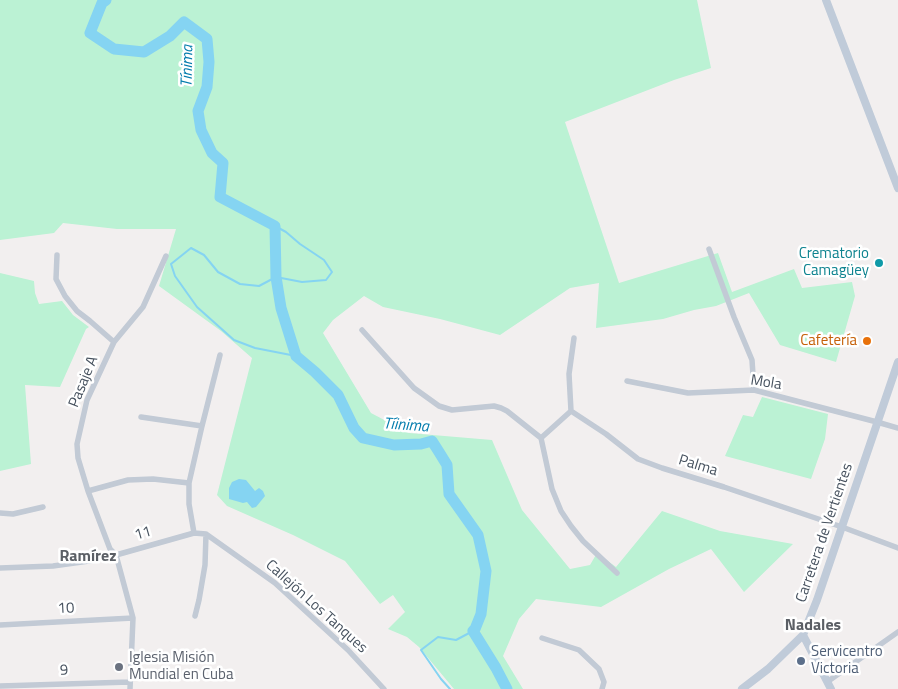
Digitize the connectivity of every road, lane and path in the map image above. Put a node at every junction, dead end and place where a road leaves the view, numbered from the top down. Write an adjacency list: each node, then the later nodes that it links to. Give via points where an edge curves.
1 (826, 0): 2 (main road)
2 (898, 188)
3 (709, 248): 12 (street, via 752,360)
4 (57, 255): 8 (street, via 56,279 65,296 77,311)
5 (166, 256): 8 (street, Pasaje A, via 142,307)
6 (362, 330): 18 (street, via 414,388 438,406 452,410 501,408)
7 (574, 338): 13 (street, via 568,374)
8 (114, 342): 20 (street, Pasaje A, via 87,400 77,444)
9 (220, 355): 16 (street)
10 (898, 362): 15 (main road, Carretera de Vertientes)
11 (627, 381): 12 (street, Mola, via 688,393)
12 (754, 390): 15 (street, Mola)
13 (571, 411): 18 (street); 23 (street, Palma, via 638,459)
14 (142, 418): 16 (street)
15 (878, 422): 17 (street, Mola); 23 (main road, Carretera de Vertientes)
16 (202, 426): 19 (street)
17 (898, 428)
18 (541, 438): 29 (street, via 552,488 561,511 583,541)
19 (189, 483): 20 (street, via 128,480); 24 (street, via 188,504)
20 (88, 491): 27 (street, Pasaje A, via 110,549)
21 (43, 507): 22 (street, via 13,514)
22 (0, 513)
23 (842, 527): 26 (street, Palma); 34 (main road, Carretera de Vertientes)
24 (194, 533): 25 (street, 11); 27 (street, 11)
25 (204, 533): 30 (street, via 204,565); 41 (street, Callejón Los Tanques, via 275,583 348,650)
26 (898, 548)
27 (116, 555): 28 (street, 11, via 53,566); 31 (street, Pasaje A)
28 (0, 568)
29 (616, 573)
30 (195, 616)
31 (133, 618): 32 (street, 10); 36 (street, Pasaje A)
32 (0, 625)
33 (898, 632): 37 (street)
34 (803, 634): 37 (main road); 43 (main road, Carretera de Vertientes, via 768,669)
35 (542, 638): 42 (street, via 579,650 599,669 604,682)
36 (130, 682): 39 (street, 9); 40 (street, Pasaje A)
37 (829, 685)
38 (0, 686): 39 (street, 9)
39 (73, 686)
40 (130, 689)
41 (384, 689)
42 (602, 689)
43 (742, 689)

